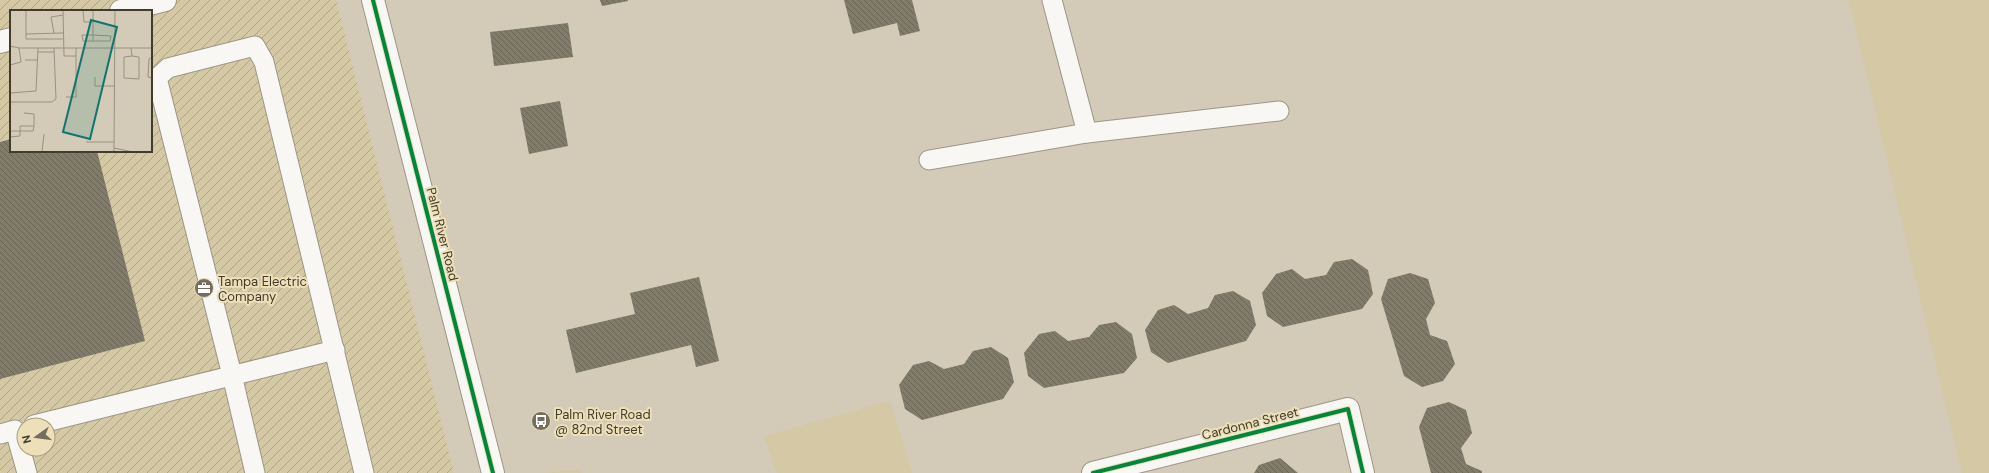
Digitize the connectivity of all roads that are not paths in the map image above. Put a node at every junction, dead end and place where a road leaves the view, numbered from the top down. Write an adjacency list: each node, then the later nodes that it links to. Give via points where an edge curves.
1 (165, 0): 4 (street)
2 (373, 0): 17 (street, Palm River Road)
3 (1052, 0): 8 (lane)
4 (126, 10)
5 (10, 39): 6 (street)
6 (0, 42)
7 (1279, 111): 8 (lane)
8 (1087, 133): 9 (lane)
9 (929, 160)
10 (334, 350): 11 (lane); 11 (lane, via 264,62 255,46 168,68 157,78); 16 (lane)
11 (232, 375): 12 (lane); 15 (lane)
12 (56, 419)
13 (13, 430): 14 (lane)
14 (27, 473)
15 (255, 473)
16 (364, 473)
17 (493, 473)
18 (1093, 473): 19 (street, Cardonna Street, via 1348,409)
19 (1363, 473)

